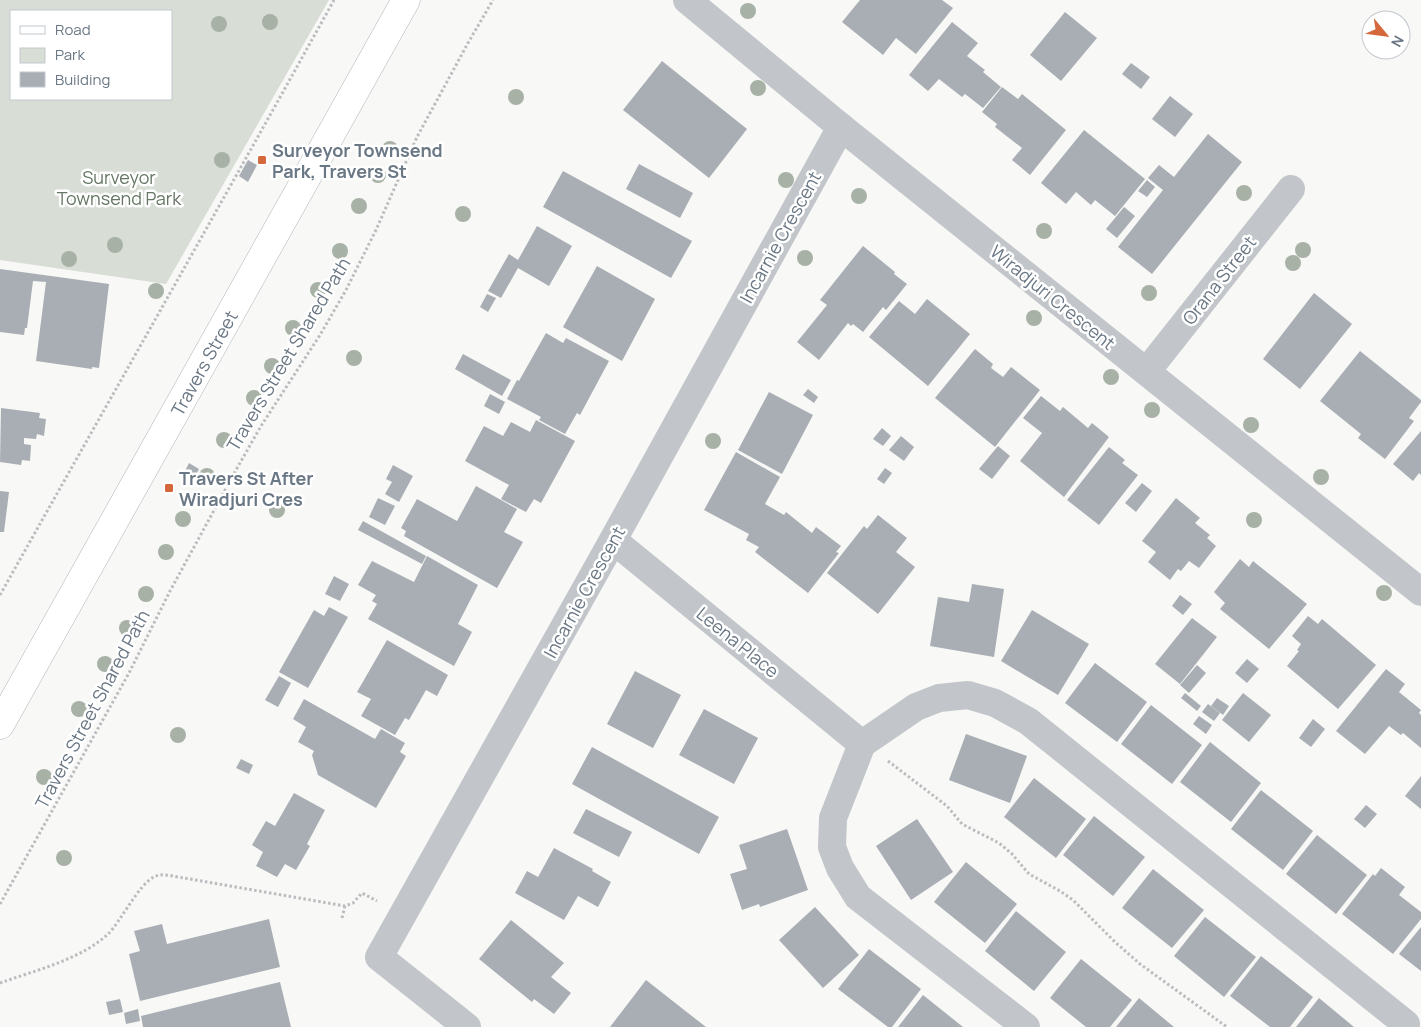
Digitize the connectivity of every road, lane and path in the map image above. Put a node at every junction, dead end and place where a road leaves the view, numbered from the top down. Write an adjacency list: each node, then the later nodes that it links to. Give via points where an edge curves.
1 (334, 0): 10 (path)
2 (406, 0): 11 (main road, Travers Street)
3 (493, 0): 13 (path, Travers Street Shared Path, via 417,137 346,290 236,470 129,673)
4 (687, 0): 5 (street, Wiradjuri Crescent)
5 (840, 127): 7 (street, Wiradjuri Crescent); 8 (street, Incarnie Crescent)
6 (1291, 189): 7 (street, Orana Street)
7 (1147, 371): 9 (street, Wiradjuri Crescent)
8 (613, 540): 12 (street, Leena Place); 15 (street, Incarnie Crescent)
9 (1421, 592)
10 (0, 595)
11 (0, 724)
12 (862, 744): 18 (street, via 916,707 939,698 968,695 995,703 1028,721); 20 (street, via 833,818 832,847 840,868 858,897); 21 (path, via 947,806 962,824 1006,848 1029,874 1073,900 1140,964)
13 (0, 904)
14 (345, 906): 15 (path, via 362,893); 16 (path); 17 (path, via 184,878 155,876 110,932 94,945)
15 (402, 914): 19 (street, Incarnie Crescent, via 378,957)
16 (342, 918)
17 (0, 983)
18 (1406, 1024)
19 (467, 1027)
20 (1026, 1027)
21 (1228, 1027)

